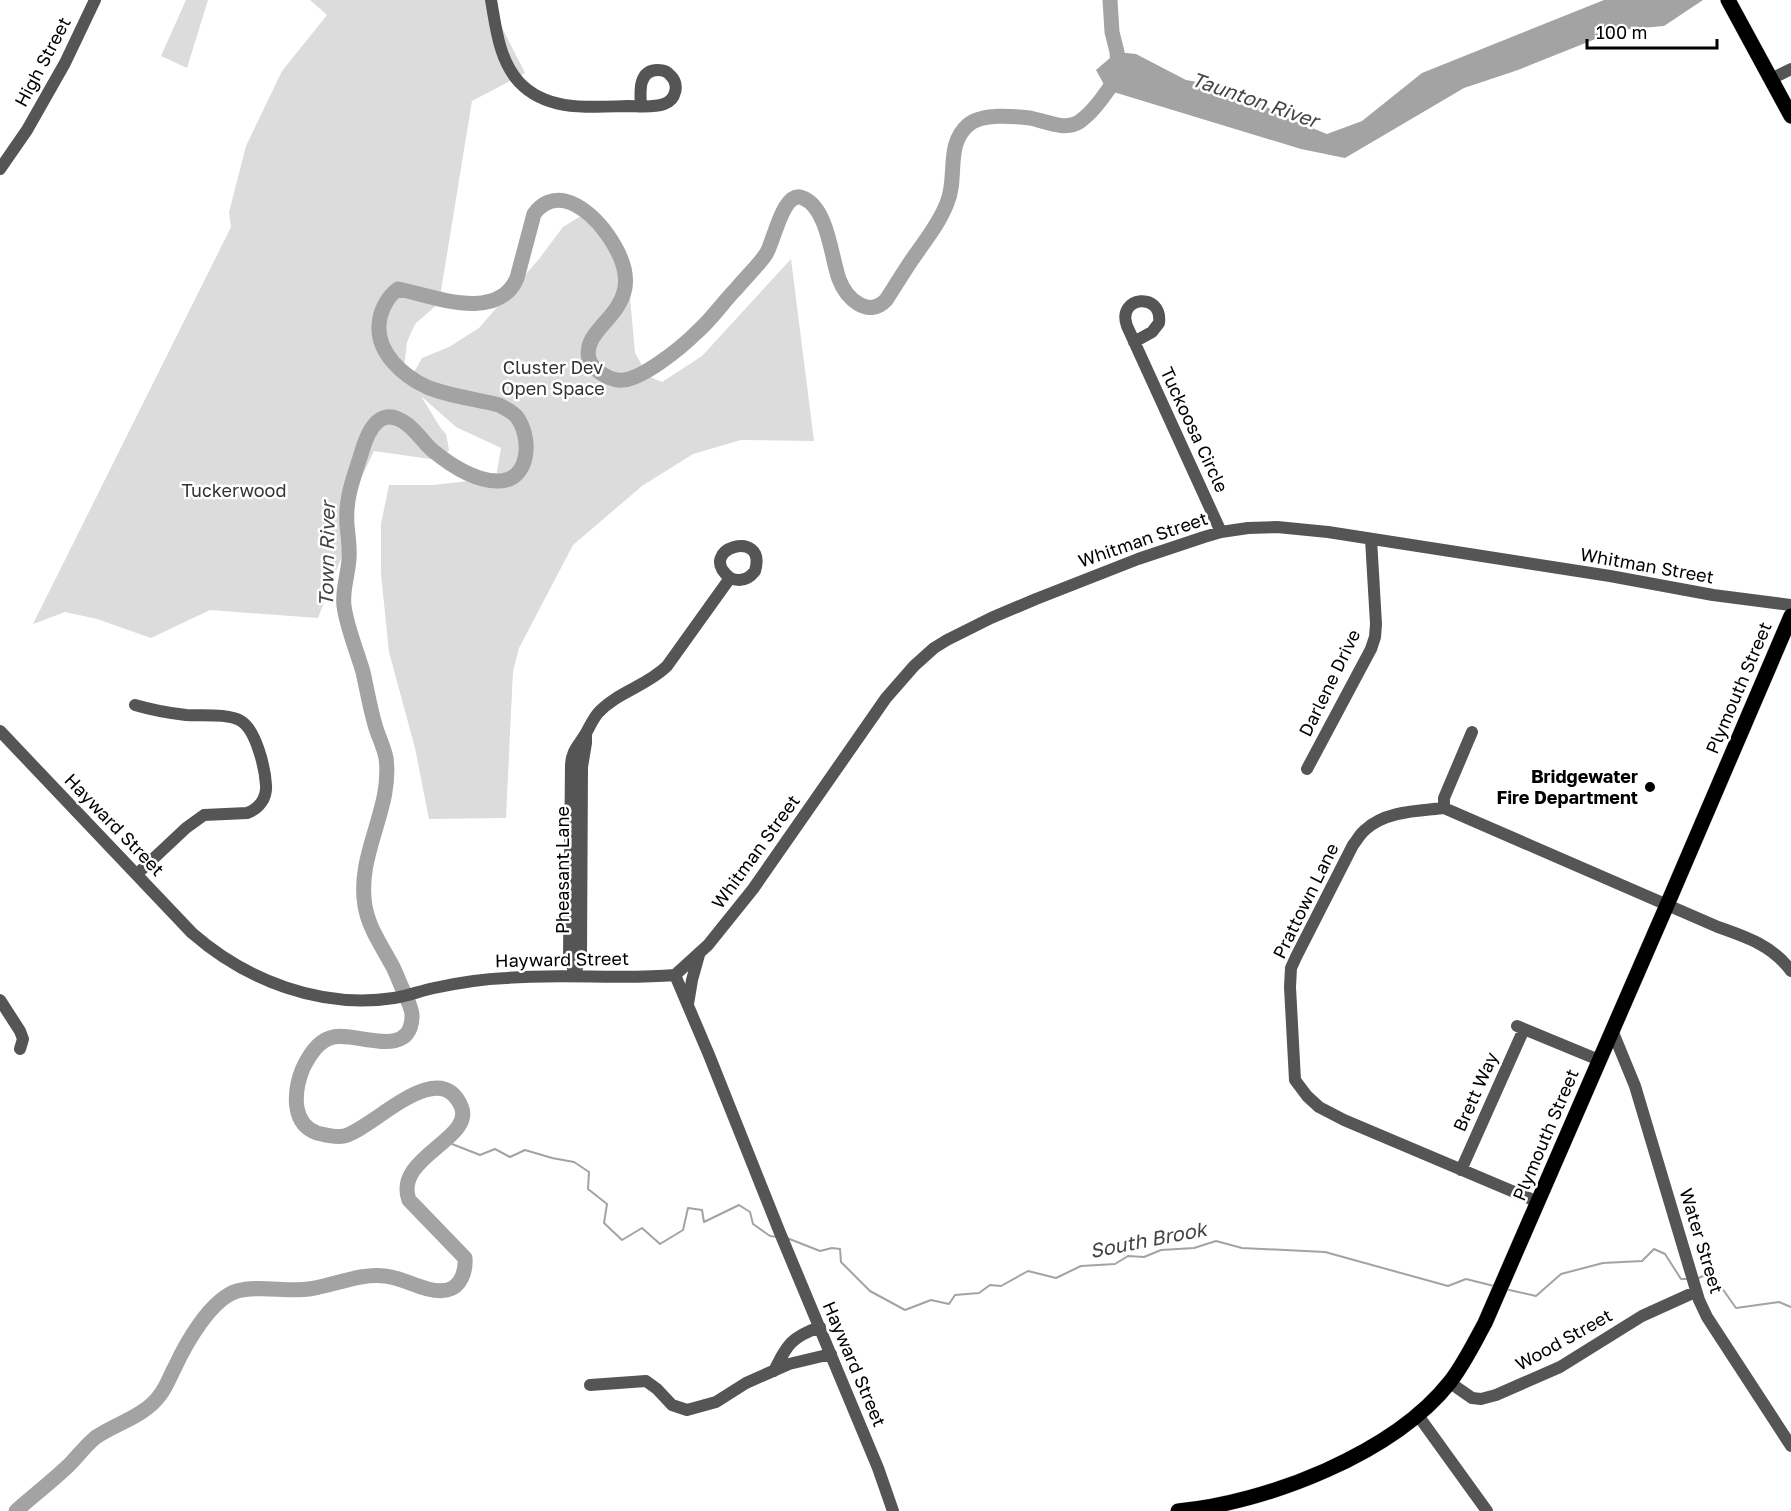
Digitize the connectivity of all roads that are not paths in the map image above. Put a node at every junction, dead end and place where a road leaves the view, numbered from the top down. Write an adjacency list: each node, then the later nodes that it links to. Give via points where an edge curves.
1 (94, 0): 8 (street, High Street, via 64,66)
2 (491, 0): 6 (street, via 505,60 533,94 567,106)
3 (1728, 0): 5 (main road)
4 (1791, 69): 5 (street)
5 (1772, 79): 7 (main road)
6 (640, 106)
7 (1791, 116)
8 (0, 169)
9 (1134, 342): 10 (street, Tuckoosa Circle)
10 (1221, 532): 11 (street, Whitman Street, via 1276,527); 22 (street, Whitman Street, via 1028,602 947,640 924,657 886,698 766,872)
11 (1371, 539): 13 (street, Whitman Street); 18 (street, Darlene Drive, via 1375,637)
12 (730, 578): 24 (street, Pheasant Lane, via 667,666 602,709 576,746 571,761 576,869 569,955)
13 (1791, 605)
14 (1791, 616): 21 (main road, Plymouth Street)
15 (135, 705): 20 (street, via 242,721 258,747 266,785 263,800 254,811 204,815)
16 (0, 731): 20 (street, Hayward Street)
17 (1472, 732): 19 (street, via 1444,798)
18 (1307, 769)
19 (1444, 808): 21 (street, Prattown Lane); 31 (street, Prattown Lane, via 1386,817 1364,831 1353,845 1296,957 1290,987 1295,1080 1307,1096 1318,1107 1344,1120)
20 (137, 874): 24 (street, Hayward Street, via 172,913 228,960 285,987 323,998 397,998 490,979)
21 (1667, 905): 23 (street, Prattown Lane, via 1766,946); 28 (main road, Plymouth Street)
22 (699, 955): 25 (street, Whitman Street); 27 (street)
23 (1791, 972)
24 (575, 975): 25 (street, Hayward Street)
25 (675, 975): 27 (street, Hayward Street)
26 (0, 1000): 29 (street, via 20,1031)
27 (688, 1005): 34 (street, Hayward Street)
28 (1612, 1030): 30 (main road, Plymouth Street); 33 (street, Water Street, via 1635,1086)
29 (20, 1049)
30 (1599, 1060): 31 (street, Brett Way, via 1520,1027); 32 (main road, Plymouth Street)
31 (1461, 1170): 32 (street, Prattown Lane)
32 (1538, 1202): 37 (main road, Plymouth Street, via 1476,1340)
33 (1693, 1284): 37 (street, Wood Street, via 1560,1366 1503,1392 1472,1398); 40 (street, Water Street, via 1707,1317)
34 (820, 1327): 35 (street, Hayward Street); 36 (street, via 804,1332 787,1345)
35 (831, 1354): 36 (street); 41 (street, Hayward Street)
36 (774, 1371): 38 (street, via 716,1402 687,1410 672,1405 646,1381)
37 (1449, 1382): 39 (main road, Plymouth Street)
38 (590, 1385)
39 (1418, 1414): 44 (main road, Plymouth Street, via 1369,1448 1291,1485 1234,1503); 45 (street)
40 (1791, 1446)
41 (887, 1490): 42 (street, Hayward Street); 43 (street, Hayward Street)
42 (893, 1511)
43 (902, 1511)
44 (1178, 1511)
45 (1487, 1511)

